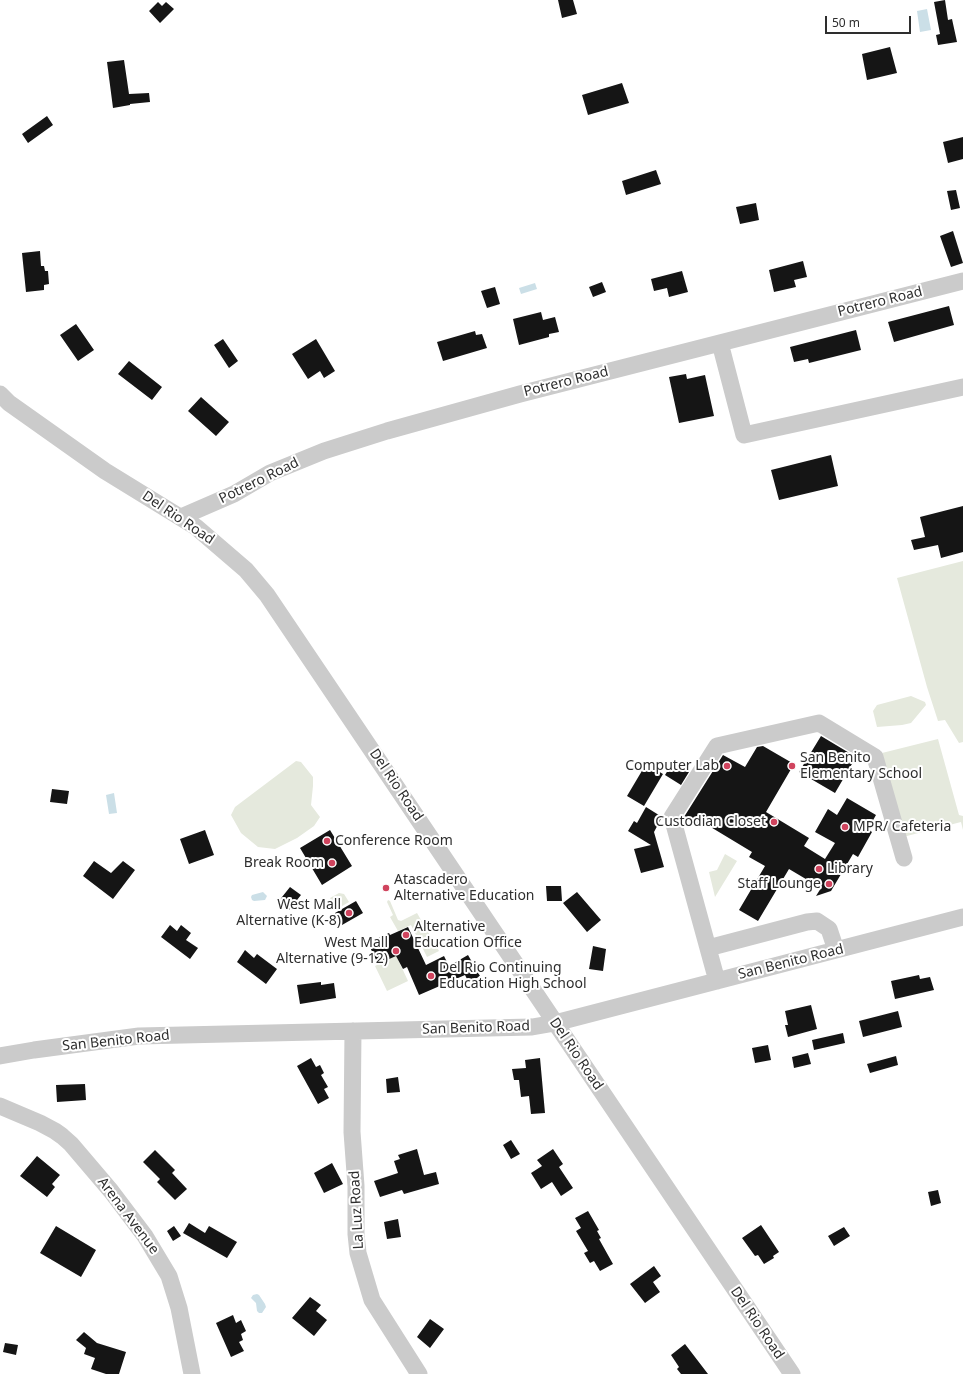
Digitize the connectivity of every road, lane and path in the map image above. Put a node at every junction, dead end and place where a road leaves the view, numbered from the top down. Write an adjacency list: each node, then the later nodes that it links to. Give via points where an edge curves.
1 (963, 281): 2 (street, Potrero Road)
2 (720, 343): 3 (street, via 744,435); 5 (street, Potrero Road, via 520,394 324,451 270,473 234,494)
3 (963, 387)
4 (0, 394): 5 (street, Del Rio Road, via 105,471)
5 (181, 517): 11 (street, Del Rio Road, via 231,556 267,596)
6 (904, 858): 8 (street, via 874,757 819,723 717,746 672,817)
7 (963, 918): 9 (street, San Benito Road)
8 (708, 948): 9 (street, via 817,921 829,929); 10 (street)
9 (836, 950): 10 (street, San Benito Road)
10 (716, 981): 11 (street, San Benito Road)
11 (555, 1023): 12 (street, San Benito Road, via 532,1027); 17 (street, Del Rio Road)
12 (353, 1031): 13 (street, San Benito Road, via 139,1036); 16 (street, La Luz Road, via 352,1132 358,1253 372,1300)
13 (0, 1056)
14 (0, 1106): 15 (street, Arena Avenue, via 40,1123 62,1136 111,1191 145,1236 169,1276 179,1308)
15 (192, 1374)
16 (419, 1374)
17 (792, 1374)

